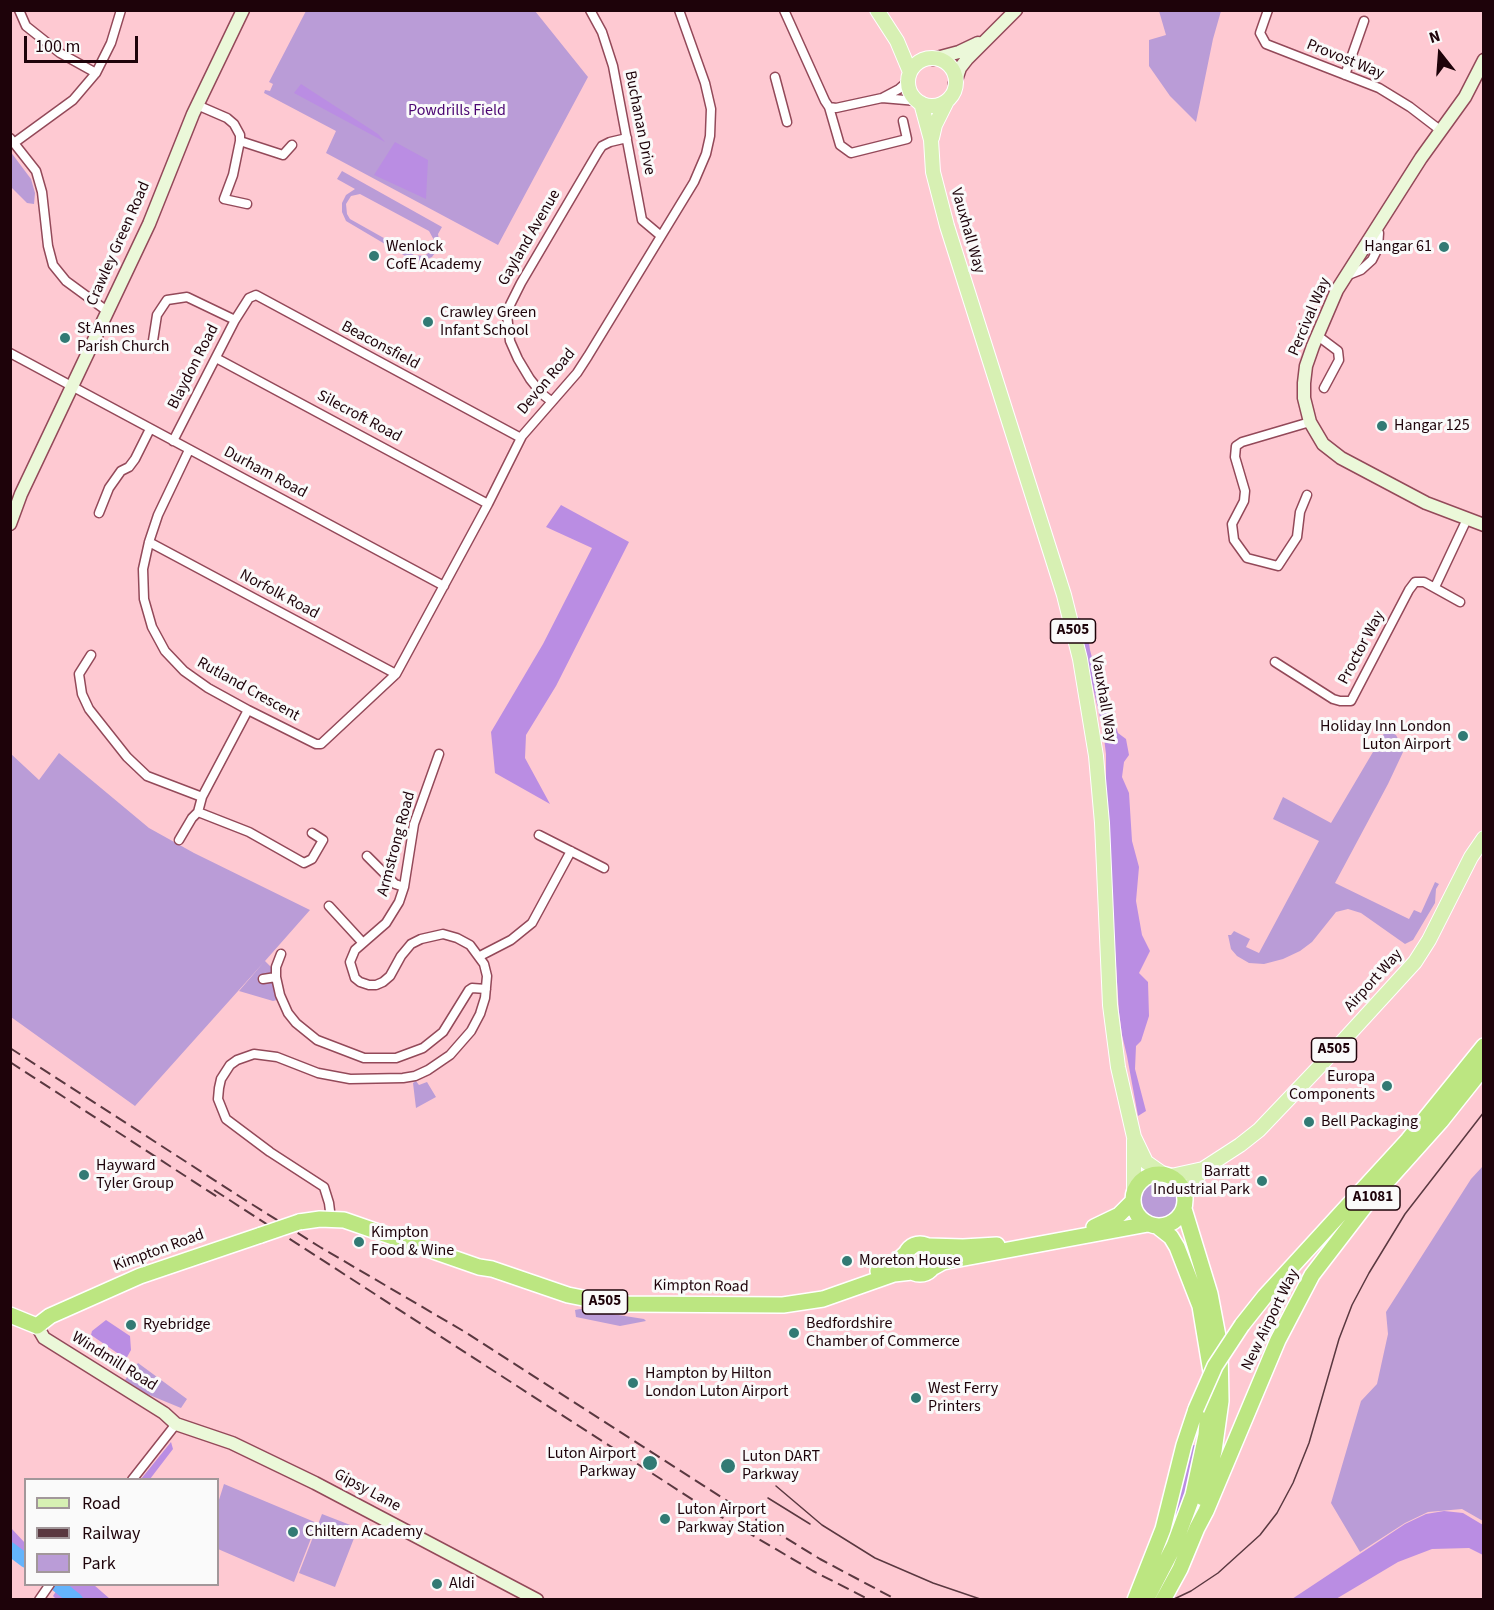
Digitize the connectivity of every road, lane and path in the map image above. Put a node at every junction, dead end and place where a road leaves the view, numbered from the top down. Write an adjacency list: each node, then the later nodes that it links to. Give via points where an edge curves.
1 (19, 10): 15 (street, via 26,26)
2 (121, 10): 15 (street)
3 (243, 10): 23 (street, Crawley Green Road)
4 (590, 10): 28 (street, Buchanan Drive, via 608,50)
5 (679, 10): 34 (street, Devon Road, via 705,82 711,109 710,136 694,182)
6 (784, 10): 24 (street)
7 (878, 10): 12 (main road)
8 (1016, 10): 11 (street)
9 (1268, 10): 16 (street, Provost Way, via 1260,33 1266,44)
10 (1364, 21): 16 (street)
11 (985, 40): 13 (street); 19 (street, via 960,68)
12 (897, 41): 13 (main road, via 911,52); 18 (main road)
13 (931, 59): 18 (main road, via 916,65); 19 (main road, via 945,63)
14 (1484, 60): 27 (street, Percival Way, via 1465,97)
15 (96, 73): 30 (street, via 73,100)
16 (1345, 75): 27 (street, Provost Way, via 1396,98)
17 (775, 77): 26 (street)
18 (909, 77): 20 (street, via 899,89); 22 (main road, via 908,88)
19 (955, 83): 21 (main road)
20 (882, 98): 22 (street); 24 (street)
21 (947, 100): 22 (main road, via 934,106); 29 (main road, Vauxhall Way / A505)
22 (919, 102): 29 (main road, Vauxhall Way / A505)
23 (197, 105): 31 (street, via 227,118 234,124); 35 (street, Crawley Green Road, via 149,224)
24 (829, 107): 25 (street, via 840,146 851,153 907,139)
25 (903, 121)
26 (787, 122)
27 (1440, 130): 37 (street, Percival Way, via 1345,276)
28 (627, 138): 34 (street, Buchanan Drive, via 642,219); 43 (street, Gayland Avenue, via 602,146 521,283 507,315 510,341 518,359)
29 (931, 140): 84 (main road, Vauxhall Way / A505, via 933,172 947,226 1064,596 1080,659 1102,823 1113,1031)
30 (12, 141): 35 (street, via 36,171 53,266 66,281)
31 (240, 141): 32 (street, via 283,155); 33 (street, via 224,199)
32 (292, 145)
33 (247, 204)
34 (661, 236): 43 (street, Devon Road, via 577,373)
35 (107, 311): 41 (street, Crawley Green Road)
36 (235, 320): 38 (street, Blaydon Road, via 187,297 167,300 156,315); 40 (street, Blaydon Road); 46 (street, Beaconsfield, via 249,298 256,296)
37 (1318, 336): 42 (street, via 1338,351 1339,360); 44 (street, Percival Way, via 1304,383)
38 (152, 347)
39 (10, 353): 41 (street, Durham Road)
40 (216, 358): 47 (street, Blaydon Road); 50 (street, Silecroft Road)
41 (73, 387): 45 (street, Durham Road); 53 (street, Crawley Green Road)
42 (1324, 388)
43 (551, 401): 46 (street, Devon Road)
44 (1310, 422): 49 (street, via 1236,446 1235,457 1245,491 1232,524 1234,540 1247,558 1278,566 1297,537); 52 (street, Percival Way, via 1323,444 1341,458 1426,503)
45 (150, 429): 47 (street, Durham Road); 51 (street, via 129,467 121,471 109,488)
46 (521, 438): 50 (street, Devon Road)
47 (173, 441): 48 (street, Durham Road)
48 (189, 450): 55 (street, Rutland Crescent); 56 (street, Durham Road)
49 (1307, 495)
50 (488, 504): 56 (street, Devon Road)
51 (99, 513)
52 (1467, 519): 54 (street, Percival Way); 57 (street)
53 (10, 524)
54 (1484, 525)
55 (148, 542): 61 (street, Norfolk Road); 62 (street, Rutland Crescent, via 143,569 144,599 152,627 165,651 184,671)
56 (444, 585): 61 (street, Devon Road)
57 (1434, 587): 58 (street); 60 (street, Proctor Way, via 1415,582 1409,590 1351,700 1333,699)
58 (1460, 602)
59 (92, 655): 65 (street, via 79,674 89,709 147,776)
60 (1275, 662)
61 (396, 674): 63 (street, Devon Road)
62 (248, 710): 63 (street, Rutland Crescent); 65 (street)
63 (321, 744)
64 (439, 754): 74 (street, Armstrong Road, via 414,824)
65 (202, 797): 66 (street)
66 (198, 812): 67 (street, via 249,832 304,863 312,859 323,840); 70 (street)
67 (312, 833)
68 (539, 835): 71 (street)
69 (1484, 838): 85 (main road, Airport Way / A505, via 1415,962 1259,1130)
70 (179, 840)
71 (571, 851): 73 (street); 78 (street, via 532,923 511,940)
72 (367, 856): 74 (street, via 394,884)
73 (604, 868)
74 (404, 887): 76 (street, Armstrong Road, via 386,923)
75 (328, 906): 76 (street)
76 (363, 943): 78 (street, Armstrong Road, via 355,950 351,969 355,978 369,985 383,982 411,944 432,935 457,938)
77 (280, 954): 79 (street)
78 (480, 956): 81 (street)
79 (276, 977): 80 (street); 81 (street, via 288,1013 304,1032 350,1054 374,1059 396,1058 423,1048 443,1032 469,990)
80 (263, 979)
81 (486, 989): 89 (street, via 480,1014 465,1039 439,1064 415,1076 350,1079 318,1073 263,1054 237,1060 221,1078 218,1099 226,1119 324,1187)
82 (1484, 1046): 104 (highway, New Airport Way / A1081, bridge, via 1408,1140 1265,1296 1215,1366 1196,1409 1163,1529)
83 (1484, 1067): 102 (highway, New Airport Way / A1081, via 1365,1206 1312,1275 1278,1340)
84 (1134, 1137): 86 (main road, Vauxhall Way / A505, via 1146,1162); 87 (main road, Vauxhall Way / A505)
85 (1203, 1168): 86 (main road, Airport Way / A505); 88 (main road, Airport Way / A505, via 1187,1191)
86 (1167, 1175): 87 (highway, via 1148,1176 1137,1185); 88 (highway, via 1181,1186)
87 (1133, 1196): 91 (highway, via 1137,1214); 92 (highway, via 1119,1215 1091,1228 991,1245)
88 (1185, 1204): 91 (highway, via 1173,1222); 102 (highway, New Airport Way / A1081, via 1220,1347 1221,1401)
89 (330, 1211): 90 (highway, Kimpton Road / A505, via 306,1216); 95 (highway, Kimpton Road / A505, via 446,1246 482,1260)
90 (299, 1222): 95 (highway, Kimpton Road / A505, via 344,1220 479,1268); 99 (highway, Kimpton Road / A505, bridge, via 140,1276 50,1316)
91 (1153, 1225): 94 (highway, via 943,1262); 105 (highway, via 1165,1231 1177,1247 1200,1306 1211,1372 1206,1435 1192,1495 1174,1546)
92 (928, 1246): 93 (highway, via 914,1245); 94 (highway, via 936,1258)
93 (905, 1254): 96 (highway); 97 (highway, Kimpton Road / A505, via 894,1264 820,1291)
94 (934, 1267): 96 (highway, via 925,1274)
95 (492, 1269): 97 (highway, Kimpton Road / A505, via 598,1301 754,1306)
96 (912, 1272): 97 (highway, Kimpton Road / A505)
97 (806, 1301)
98 (10, 1314): 99 (highway)
99 (37, 1326): 100 (street, Windmill Road, via 44,1338)
100 (176, 1424): 101 (street); 103 (street, Gipsy Lane, via 232,1443 315,1483)
101 (133, 1478)
102 (1197, 1528): 106 (highway, New Airport Way / A1081)
103 (537, 1599)
104 (1135, 1599)
105 (1146, 1599)
106 (1163, 1599)

